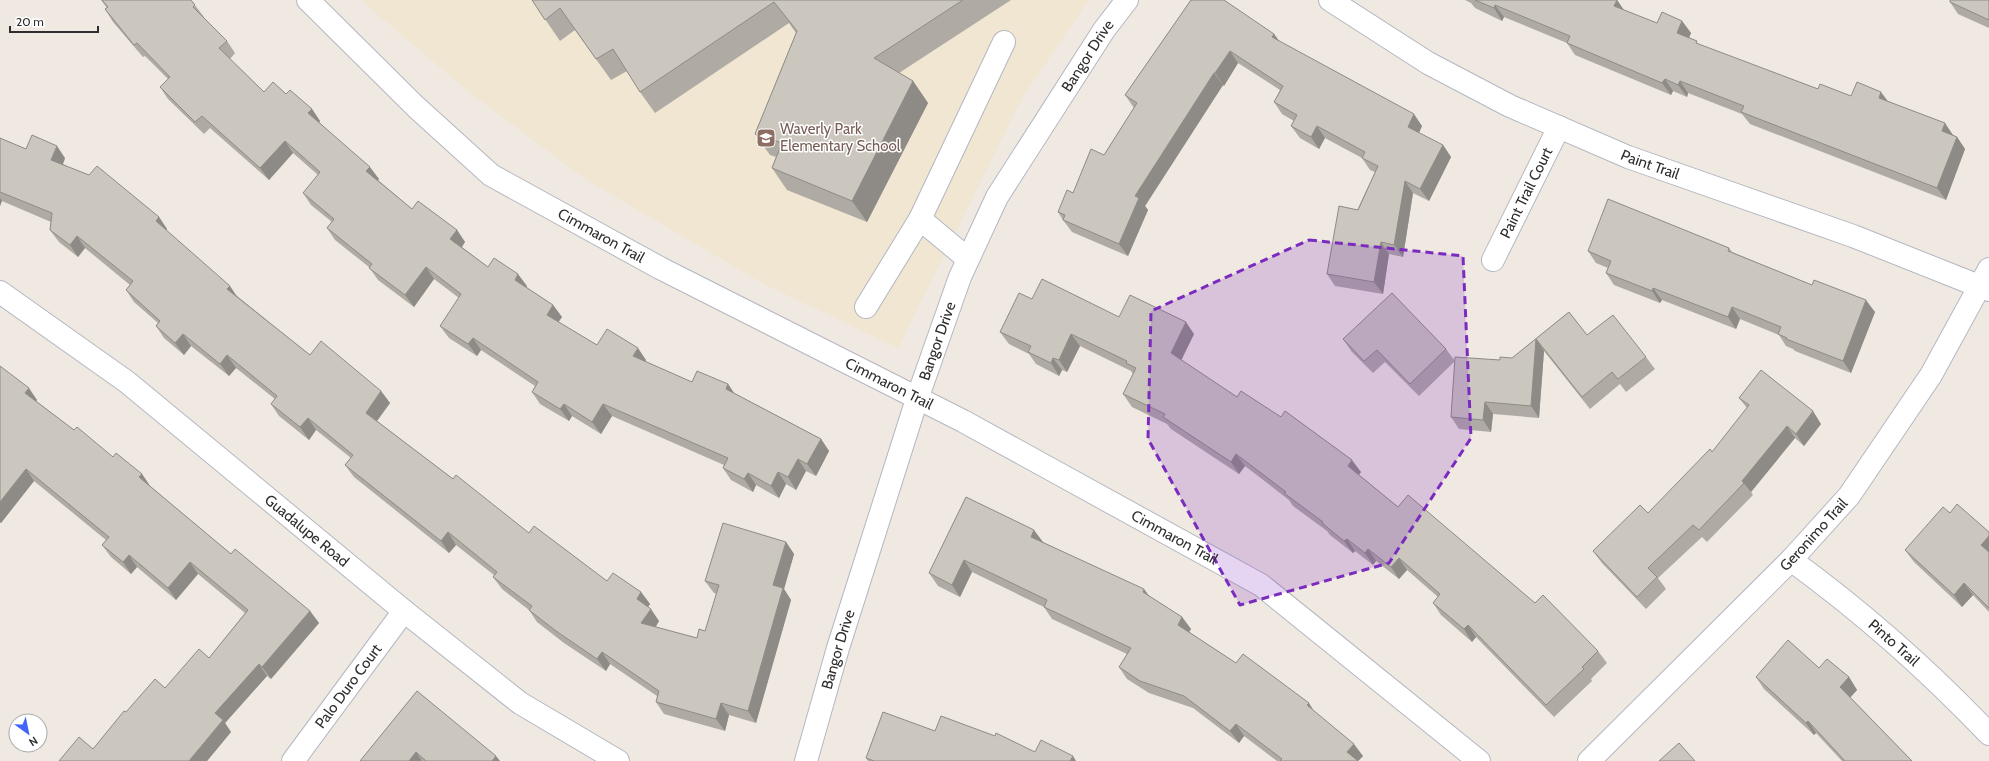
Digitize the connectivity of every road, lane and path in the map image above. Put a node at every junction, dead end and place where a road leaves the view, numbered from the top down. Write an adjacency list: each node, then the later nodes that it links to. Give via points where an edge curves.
1 (308, 0): 12 (street, Cimmaron Trail, via 416,107 492,175 660,268)
2 (1127, 0): 7 (street, Bangor Drive, via 1104,30 997,197)
3 (1330, 0): 5 (street, Paint Trail, via 1428,63 1510,106)
4 (1004, 42): 6 (street)
5 (1559, 127): 8 (street, Paint Trail Court); 9 (street, Paint Trail, via 1628,156)
6 (920, 219): 7 (street); 11 (street)
7 (968, 259): 12 (street, Bangor Drive)
8 (1493, 260)
9 (1986, 282): 13 (street, Geronimo Trail, via 1932,375 1849,496)
10 (0, 292): 14 (street, Guadalupe Road, via 127,382)
11 (866, 307)
12 (917, 399): 18 (street, Bangor Drive, via 838,648); 19 (street, Cimmaron Trail, via 963,421 1261,586)
13 (1791, 560): 15 (street, Pinto Trail, via 1835,592 1958,702); 20 (street, Geronimo Trail)
14 (404, 611): 16 (street, Palo Duro Court); 17 (street, Guadalupe Road, via 520,703)
15 (1989, 734)
16 (292, 761)
17 (618, 761)
18 (806, 761)
19 (1479, 761)
20 (1589, 761)

